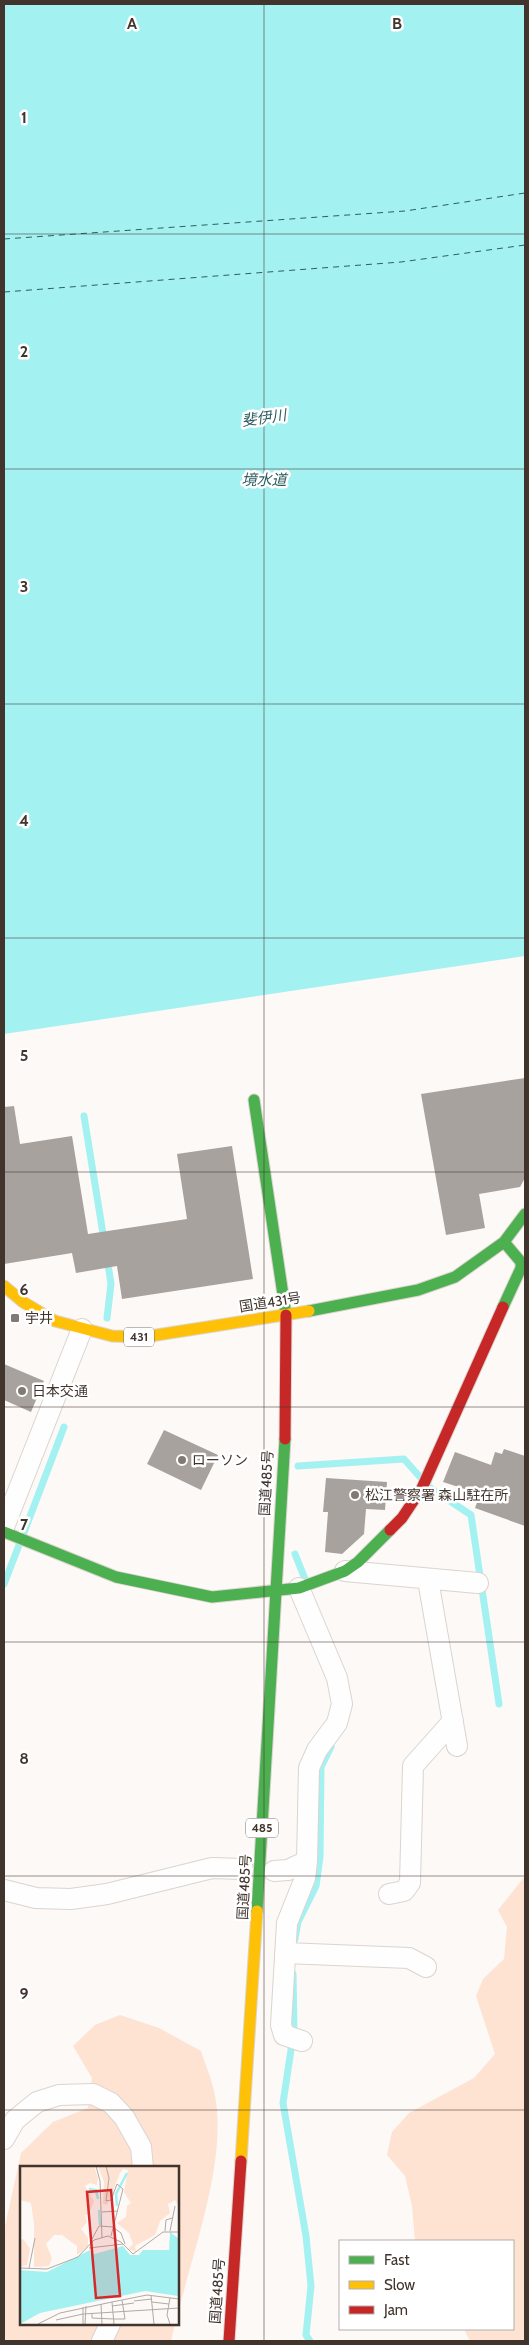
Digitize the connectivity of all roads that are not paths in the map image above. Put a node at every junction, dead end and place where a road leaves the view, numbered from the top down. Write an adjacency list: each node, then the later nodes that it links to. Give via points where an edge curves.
1 (254, 1100): 5 (main road, 国道485号)
2 (525, 1214): 3 (main road, 国道431号 / 431)
3 (504, 1242): 5 (main road, 国道431号 / 431, via 454,1277 418,1290); 8 (main road, via 521,1262 521,1268 422,1488 402,1518)
4 (4, 1286): 6 (main road, 国道431号 / 431, via 55,1321)
5 (286, 1315): 6 (main road, 国道431号 / 431, via 144,1337 112,1336); 12 (main road, 国道485号 / 485, via 287,1375)
6 (82, 1329): 7 (street)
7 (7, 1522): 12 (main road, via 29,1543 116,1577 212,1597)
8 (345, 1571): 9 (street); 11 (main road)
9 (428, 1580): 10 (street); 13 (street)
10 (478, 1583)
11 (303, 1587): 12 (main road); 15 (street, via 337,1678 342,1704 337,1723 317,1750 309,1768)
12 (275, 1592): 27 (main road, 国道485号 / 485)
13 (453, 1721): 14 (street); 19 (street, via 413,1766 410,1883 404,1891)
14 (457, 1746)
15 (307, 1861): 17 (street, via 288,1870); 20 (street, via 305,1878 287,1923)
16 (243, 1870): 18 (street, via 212,1868 107,1894 70,1899 36,1898)
17 (274, 1871)
18 (4, 1890)
19 (389, 1894)
20 (285, 1953): 21 (street, via 409,1958); 22 (street, via 281,2025 284,2035)
21 (426, 1967)
22 (302, 2041)
23 (4, 2139): 24 (street, via 15,2120 37,2102 59,2095 93,2094 111,2104 124,2117 141,2147)
24 (143, 2166)
25 (110, 2325): 26 (street)
26 (102, 2341)
27 (229, 2341)

